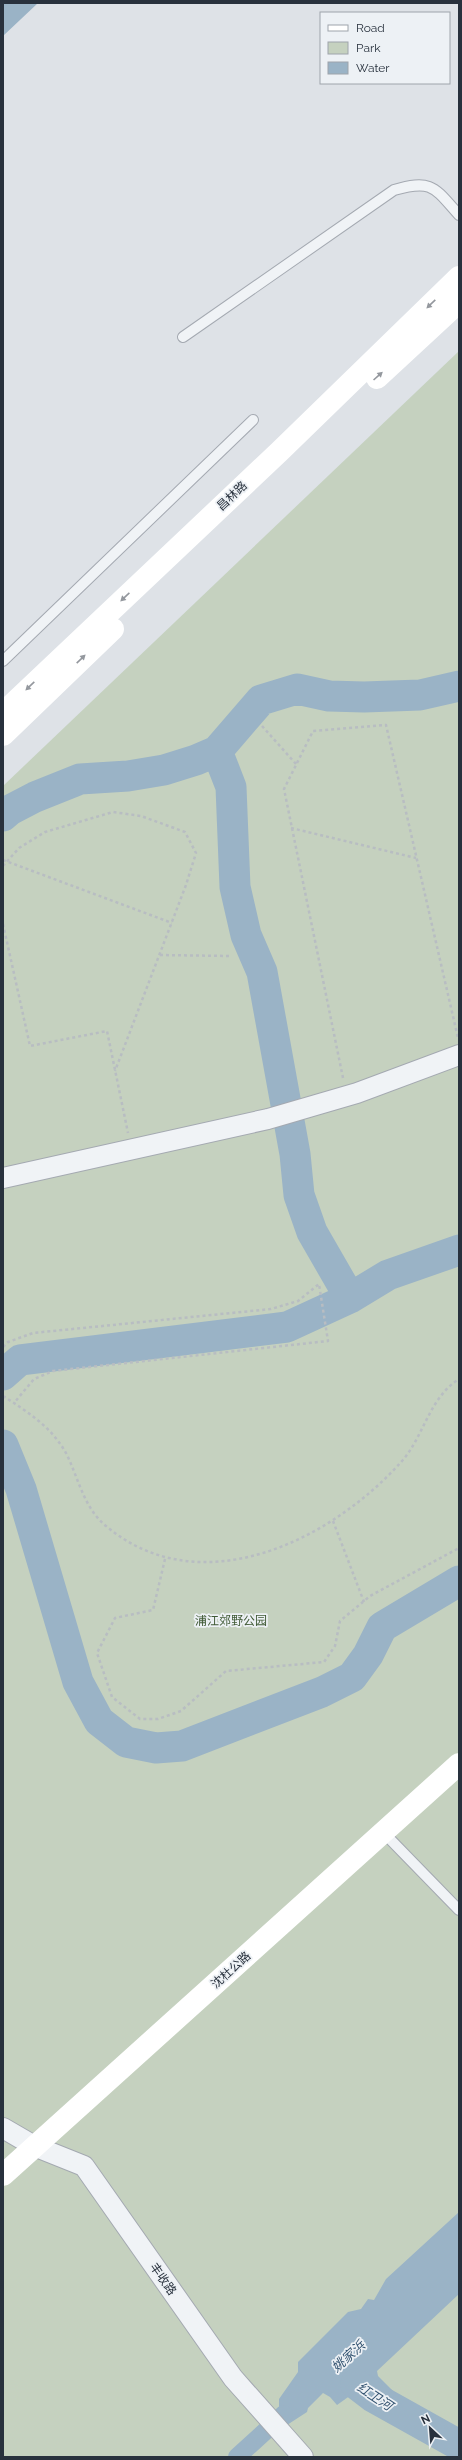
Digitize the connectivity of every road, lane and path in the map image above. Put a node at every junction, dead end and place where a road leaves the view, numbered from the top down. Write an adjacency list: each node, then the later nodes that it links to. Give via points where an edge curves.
1 (459, 215): 4 (lane, via 435,188 416,184 394,190)
2 (459, 277): 7 (street, 昌林路, one-way to 7, via 280,452)
3 (459, 302): 9 (street, 昌林路, one-way to 3, via 286,460)
4 (183, 337)
5 (253, 420): 6 (lane)
6 (3, 661)
7 (3, 713)
8 (262, 726): 10 (path)
9 (3, 735)
10 (296, 764): 11 (path, via 284,789); 12 (path, via 313,731 386,725)
11 (291, 828): 12 (path); 23 (path)
12 (416, 858): 20 (path)
13 (3, 860): 14 (path)
14 (7, 862): 15 (path); 16 (path); 16 (path, via 18,848 45,832 113,812 141,816 184,832 196,853)
15 (3, 866)
16 (172, 923): 18 (path)
17 (3, 924): 22 (path, via 30,1046 107,1031)
18 (160, 955): 19 (path); 22 (path)
19 (230, 956)
20 (459, 1042)
21 (459, 1055): 23 (street)
22 (115, 1071): 24 (path)
23 (346, 1096): 24 (street, via 268,1119)
24 (131, 1149): 25 (street)
25 (3, 1178)
26 (3, 1347): 29 (path, via 8,1342 33,1333 271,1309 298,1301 319,1284 328,1341 53,1371 34,1379)
27 (459, 1379): 30 (path, via 433,1406 403,1459 369,1494)
28 (3, 1396): 29 (path)
29 (14, 1403): 32 (path, via 41,1421 66,1454 91,1513 122,1538 146,1552)
30 (333, 1521): 32 (path, via 272,1549 237,1560 208,1563); 33 (path)
31 (459, 1548): 33 (path, via 394,1582)
32 (165, 1559): 33 (path, via 153,1610 115,1618 97,1653 112,1697 140,1719 158,1719 181,1710 226,1671 324,1662 335,1646 340,1620)
33 (364, 1602)
34 (459, 1764): 35 (street, 沈杜公路)
35 (384, 1833): 36 (lane); 38 (street, 沈杜公路)
36 (459, 1910)
37 (3, 2128): 38 (street, 丰收路)
38 (34, 2146): 39 (street, 沈杜公路); 40 (street, 丰收路, via 84,2166 233,2378)
39 (3, 2175)
40 (303, 2457)

